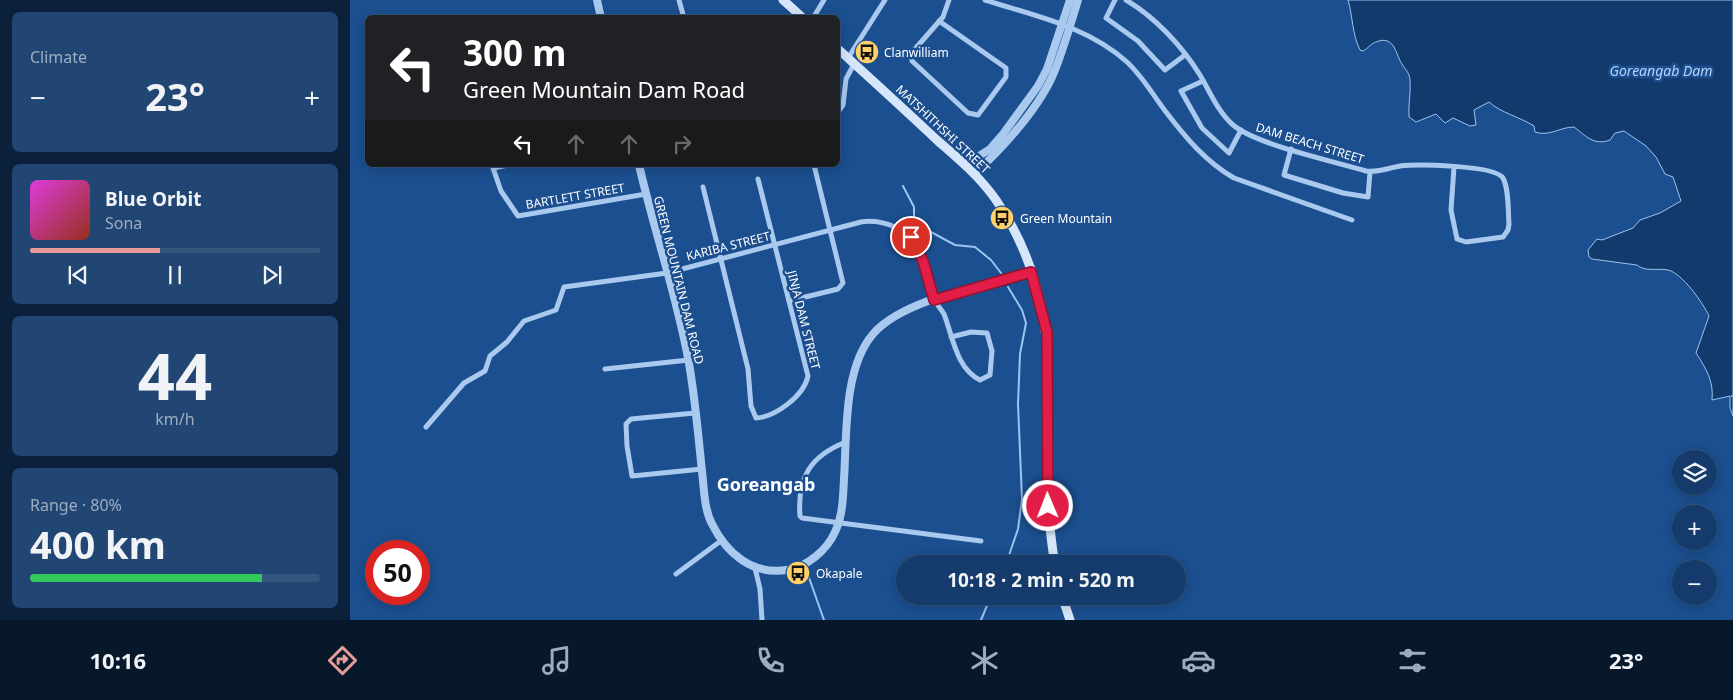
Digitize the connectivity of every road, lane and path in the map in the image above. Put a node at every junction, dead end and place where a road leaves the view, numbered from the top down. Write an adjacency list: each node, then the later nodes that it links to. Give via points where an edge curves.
1 (597, 0): 12 (street)
2 (679, 0): 13 (street)
3 (783, 0): 14 (main road)
4 (824, 0): 15 (street)
5 (885, 0): 20 (street)
6 (949, 0): 16 (street)
7 (985, 0): 17 (street)
8 (1070, 0): 17 (street)
9 (1078, 0): 17 (street)
10 (1115, 0): 19 (street, via 1106,18 1138,41 1165,70)
11 (1126, 0): 19 (street, DAM BEACH STREET, via 1161,28)
12 (600, 15)
13 (683, 15)
14 (800, 15)
15 (815, 15)
16 (939, 21): 16 (street, via 912,52 912,61 968,113 978,115 1006,77 1006,68)
17 (1066, 25): 25 (street, via 1038,86 990,149); 31 (street, via 1054,72 1046,88 1001,150); 35 (street, via 1093,36 1128,62 1202,155 1218,169 1234,178)
18 (840, 51): 20 (main road, MATSHITHSHI STREET)
19 (1185, 55): 21 (street, DAM BEACH STREET)
20 (851, 61): 22 (street); 25 (main road, MATSHITHSHI STREET)
21 (1203, 80): 23 (street, DAM BEACH STREET, via 1225,117); 23 (street, via 1181,92 1202,128 1229,153)
22 (840, 109)
23 (1241, 130): 24 (street, DAM BEACH STREET, via 1251,137)
24 (1291, 148): 30 (street, DAM BEACH STREET); 30 (street, via 1284,175 1343,193 1368,197)
25 (965, 165): 31 (main road, MATSHITHSHI STREET)
26 (1454, 166): 26 (street, via 1452,210 1457,239 1466,242 1503,237 1509,224 1502,176); 30 (street, via 1418,165)
27 (498, 167): 34 (street, BARTLETT STREET, via 493,168 494,176 518,216)
28 (639, 167): 34 (street, GREEN MOUNTAIN DAM ROAD)
29 (815, 167): 36 (street)
30 (1370, 172)
31 (974, 174): 39 (main road, MATSHITHSHI STREET, via 1007,217)
32 (758, 179): 37 (street, JINJA DAM STREET)
33 (703, 187): 38 (street)
34 (646, 194): 40 (street, GREEN MOUNTAIN DAM ROAD)
35 (1352, 220)
36 (831, 229): 37 (street, KARIBA STREET); 41 (street, KARIBA STREET, via 871,221 911,237 918,247); 42 (street, via 842,286)
37 (775, 245): 38 (street, KARIBA STREET); 42 (street, JINJA DAM STREET)
38 (722, 258): 40 (street, KARIBA STREET); 42 (street, JINJA DAM STREET, via 756,418 765,418 781,409 807,382 807,368)
39 (1031, 272): 41 (street, GREEN MOUNTAIN DAM ROAD); 53 (main road, MATSHITHSHI STREET, via 1047,332 1047,492)
40 (667, 273): 44 (street, GREEN MOUNTAIN DAM ROAD); 47 (street, KARIBA STREET, via 564,287 556,310 524,321 490,356 485,370 464,383)
41 (934, 300): 43 (street, KARIBA STREET, via 944,314); 48 (street, GREEN MOUNTAIN DAM ROAD, via 909,308 885,322 865,345 854,368)
42 (789, 301)
43 (951, 337): 43 (street, KARIBA STREET, via 966,368 980,380 990,376 992,352 987,333 972,332)
44 (688, 360): 45 (street); 46 (street, GREEN MOUNTAIN DAM ROAD)
45 (605, 369)
46 (695, 413): 49 (street, GREEN MOUNTAIN DAM ROAD); 49 (street, via 631,419 626,424 626,446 632,476)
47 (426, 426)
48 (846, 442): 50 (street, GREEN MOUNTAIN DAM ROAD); 50 (street, via 832,447 806,470 800,498 802,518)
49 (702, 469): 51 (street, GREEN MOUNTAIN DAM ROAD, via 709,519)
50 (839, 522): 52 (street); 54 (street, GREEN MOUNTAIN DAM ROAD, via 826,547 804,564 780,571)
51 (722, 540): 54 (street, GREEN MOUNTAIN DAM ROAD, via 735,556); 55 (street)
52 (981, 541)
53 (1053, 555)
54 (755, 568): 57 (street)
55 (676, 574)
56 (1065, 605): 58 (main road)
57 (762, 620)
58 (1070, 620)

